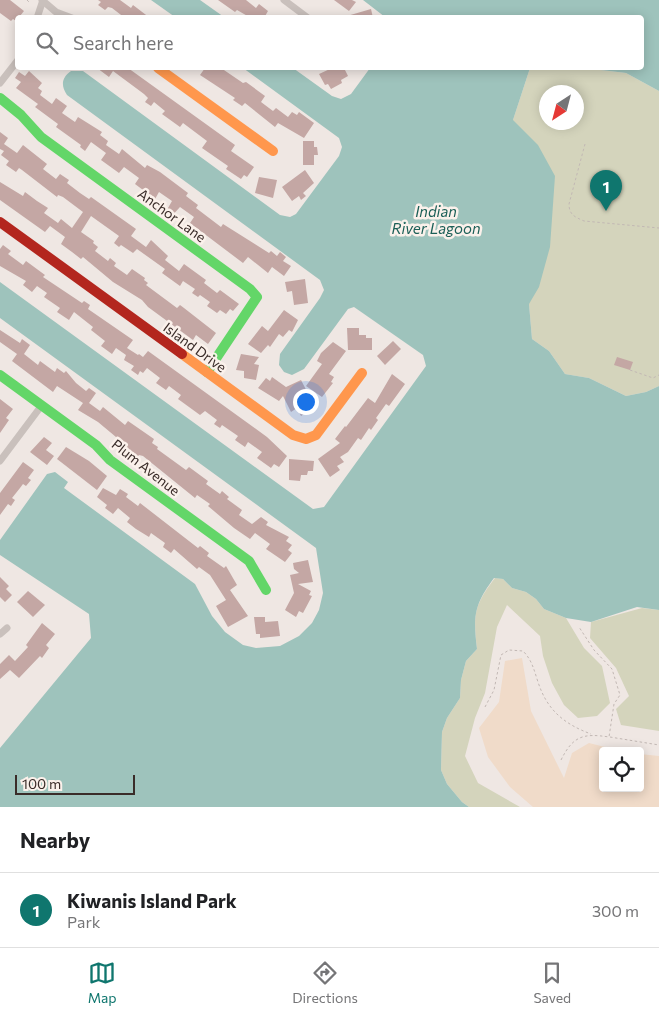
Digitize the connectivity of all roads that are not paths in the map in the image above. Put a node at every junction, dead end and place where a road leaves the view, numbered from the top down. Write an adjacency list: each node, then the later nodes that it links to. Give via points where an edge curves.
1 (43, 0): 3 (street); 4 (street)
2 (284, 0): 5 (street)
3 (38, 15)
4 (64, 15)
5 (304, 15)
6 (15, 64): 8 (street)
7 (161, 70): 10 (street)
8 (0, 83)
9 (0, 98): 12 (street, Anchor Lane, via 21,114 41,137 257,297)
10 (273, 151)
11 (0, 222): 12 (street, Island Drive)
12 (207, 372): 13 (street, Island Drive, via 293,435 306,439 316,435)
13 (362, 374)
14 (0, 375): 15 (street, Plum Avenue)
15 (42, 405): 16 (street); 17 (street, Plum Avenue, via 96,445 110,460 248,561)
16 (0, 462)
17 (266, 590)
18 (7, 628): 19 (street)
19 (0, 634)

